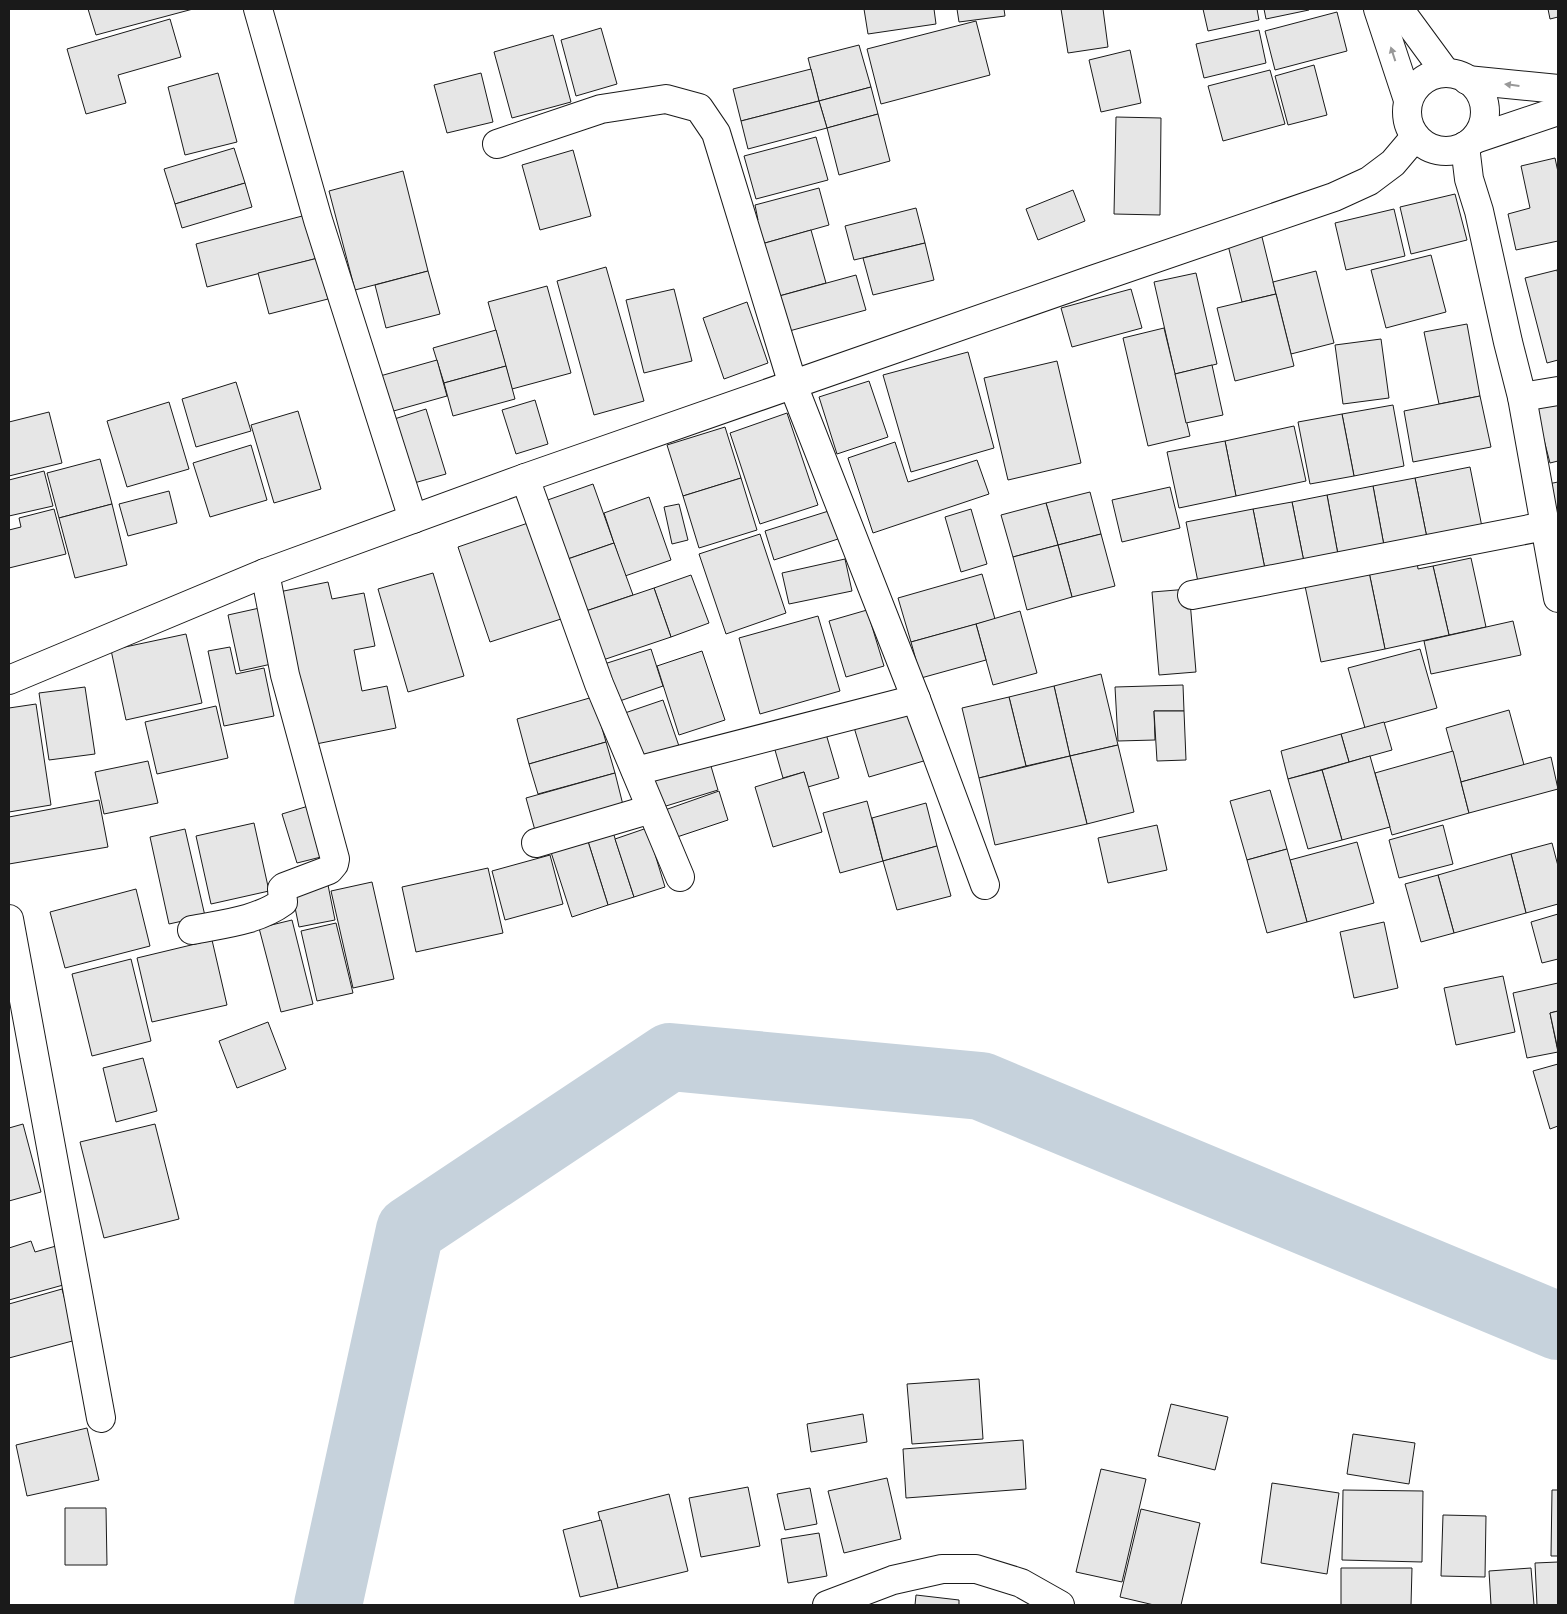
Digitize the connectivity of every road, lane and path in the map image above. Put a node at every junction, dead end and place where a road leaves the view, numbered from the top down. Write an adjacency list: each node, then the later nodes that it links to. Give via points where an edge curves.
1 (258, 9): 15 (street, via 318,220)
2 (1378, 9): 6 (street, one-way to 2)
3 (1399, 9): 4 (street)
4 (1456, 76): 5 (street, one-way to 4); 6 (street, via 1434,75 1423,80); 9 (street, via 1474,86 1484,102 1484,122)
5 (1558, 89)
6 (1408, 100): 8 (street, via 1406,113)
7 (1558, 112): 9 (street)
8 (1415, 137): 9 (street, via 1438,151 1452,151); 11 (street, via 1393,163 1369,181 1334,197)
9 (1470, 143): 13 (street, via 1469,179)
10 (497, 144): 11 (street, via 601,109 666,99 699,108 716,133)
11 (793, 385): 14 (street); 21 (street)
12 (1558, 391): 13 (street)
13 (1522, 397): 16 (street)
14 (525, 478): 15 (street); 22 (street, via 599,684)
15 (413, 519): 17 (street)
16 (1545, 526): 18 (street); 19 (street)
17 (264, 573): 20 (street); 28 (street, via 284,675 334,864 329,870 284,887 282,902 272,910)
18 (1192, 595)
19 (1558, 598)
20 (9, 680)
21 (916, 699): 22 (street); 26 (street)
22 (636, 771): 23 (street)
23 (650, 809): 24 (street); 25 (street)
24 (536, 843)
25 (680, 877)
26 (985, 885)
27 (9, 919): 29 (street)
28 (192, 930)
29 (101, 1418)
30 (1019, 1594): 31 (street, via 976,1568 942,1568 893,1580); 32 (street)
31 (827, 1605)
32 (1060, 1605)

